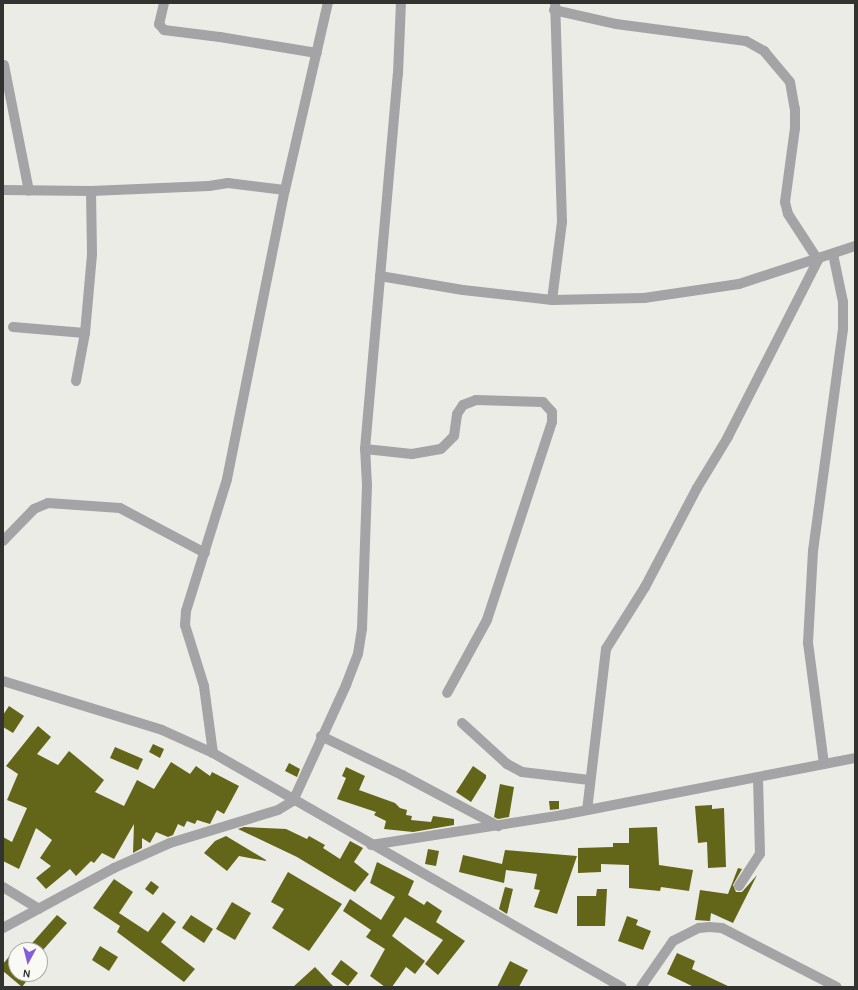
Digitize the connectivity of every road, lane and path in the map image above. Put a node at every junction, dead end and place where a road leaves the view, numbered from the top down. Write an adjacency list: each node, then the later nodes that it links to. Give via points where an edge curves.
1 (164, 3): 5 (street, via 159,24 164,30)
2 (328, 3): 5 (street)
3 (401, 3): 14 (street, via 398,74)
4 (555, 6): 13 (street, via 616,24 746,41 764,51 790,82 795,109 795,128 785,202 788,214); 15 (street, via 562,202)
5 (317, 53): 8 (street)
6 (4, 65): 9 (street)
7 (3, 190): 9 (street)
8 (285, 190): 10 (street, via 228,183); 21 (street, via 227,479)
9 (29, 191): 10 (street)
10 (91, 191): 17 (street, via 92,254)
11 (855, 246): 12 (street)
12 (833, 254): 13 (street); 28 (street, via 843,302 843,329 813,551 808,643)
13 (818, 260): 15 (street, via 739,284 644,298); 30 (street, via 728,437 697,488 645,587 606,649)
14 (380, 276): 15 (street, via 463,290); 19 (street)
15 (552, 300)
16 (13, 327): 17 (street)
17 (84, 333): 18 (street)
18 (76, 381)
19 (365, 449): 23 (street, via 412,454 441,449 454,436 457,414 463,406 476,400 543,402 552,412 552,422 487,620); 25 (street, via 367,485 362,629 358,654)
20 (3, 541): 21 (street, via 34,509 48,503 120,508)
21 (205, 553): 26 (street, via 186,611 185,625 204,686)
22 (3, 681): 26 (street, via 162,730)
23 (447, 693)
24 (462, 723): 30 (street, via 507,764 522,772)
25 (321, 736): 31 (street); 33 (street, via 417,782)
26 (213, 753): 31 (street)
27 (855, 758): 28 (street)
28 (824, 764): 29 (street)
29 (758, 777): 32 (street); 36 (street, via 760,854)
30 (590, 780): 32 (street)
31 (293, 801): 34 (street); 37 (street, via 278,810 170,843 114,868)
32 (587, 810): 33 (street)
33 (498, 826): 34 (street)
34 (371, 845): 39 (street)
35 (3, 886): 37 (street)
36 (739, 886)
37 (39, 909): 38 (street)
38 (3, 928)
39 (622, 987)
40 (641, 987): 41 (street, via 673,941 688,932 709,927 722,928)
41 (837, 987)

